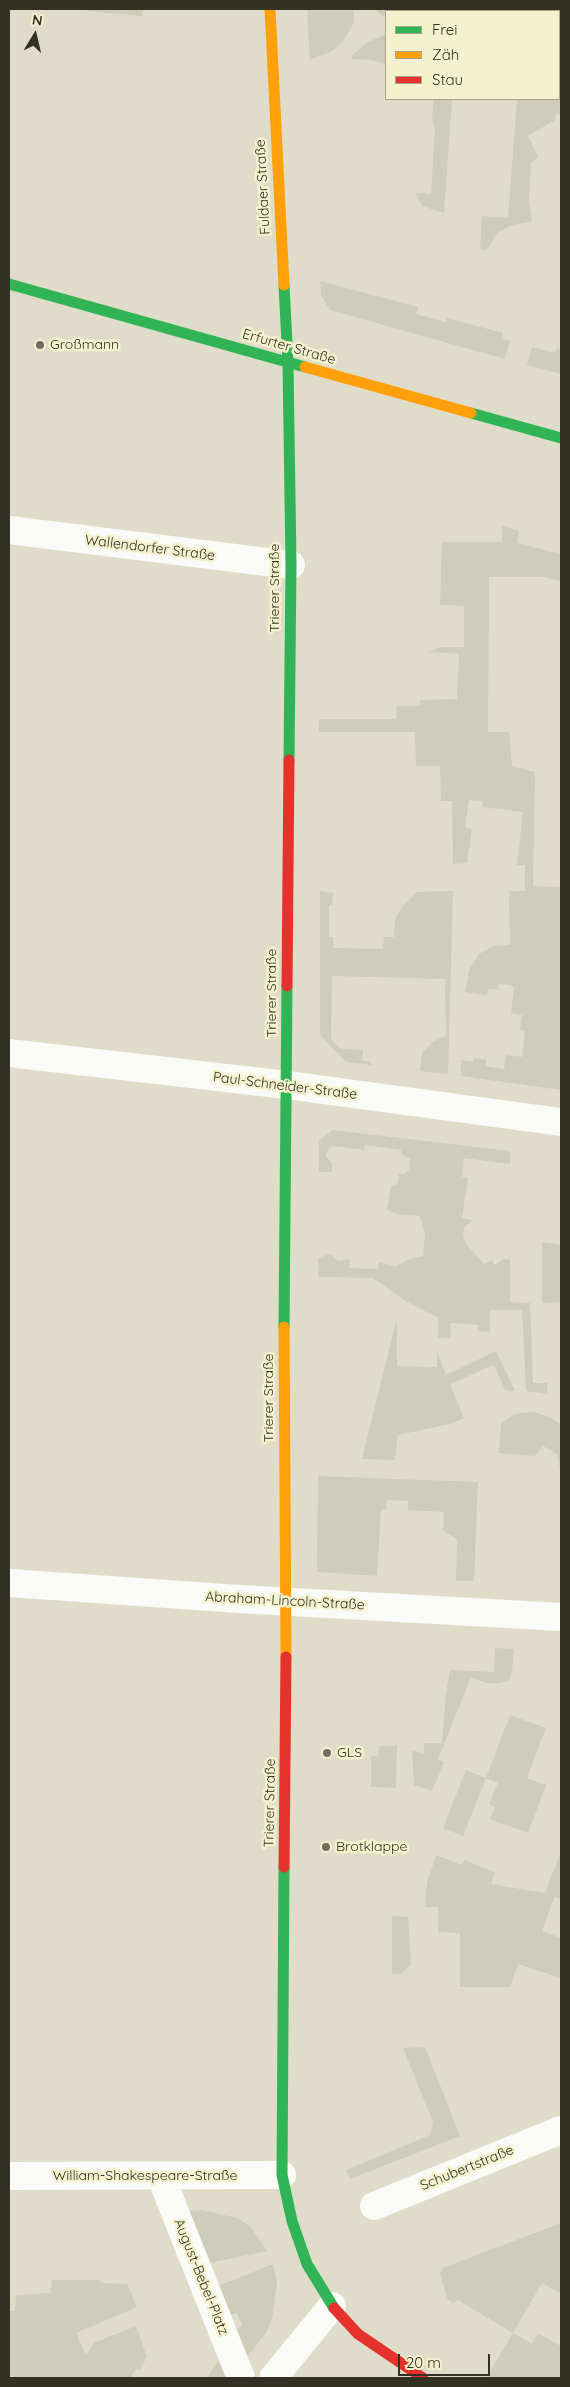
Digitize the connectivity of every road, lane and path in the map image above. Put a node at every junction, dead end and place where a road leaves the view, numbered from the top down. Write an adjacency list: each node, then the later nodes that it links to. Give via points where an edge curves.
1 (270, 9): 3 (street, Fuldaer Straße)
2 (9, 284): 3 (street, Erfurter Straße)
3 (288, 363): 4 (street, Erfurter Straße); 6 (street, Trierer Straße)
4 (561, 438)
5 (9, 530): 6 (street, Wallendorfer Straße)
6 (291, 565): 8 (street, Trierer Straße)
7 (9, 1053): 8 (street, Paul-Schneider-Straße)
8 (287, 1085): 9 (street, Paul-Schneider-Straße); 11 (street, Trierer Straße, via 284,1274)
9 (561, 1122)
10 (9, 1583): 11 (street, Abraham-Lincoln-Straße)
11 (286, 1602): 12 (street, Abraham-Lincoln-Straße); 14 (street, Trierer Straße)
12 (561, 1617)
13 (561, 2130): 17 (street, Schubertstraße)
14 (282, 2175): 16 (street, William-Shakespeare-Straße); 18 (street, Trierer Straße, via 292,2221 307,2264)
15 (9, 2176): 16 (street, William-Shakespeare-Straße)
16 (161, 2176): 19 (street, August-Bebel-Platz)
17 (374, 2206)
18 (332, 2306): 20 (street); 21 (street, Trierer Straße, via 358,2334)
19 (241, 2378)
20 (273, 2378)
21 (422, 2378)

